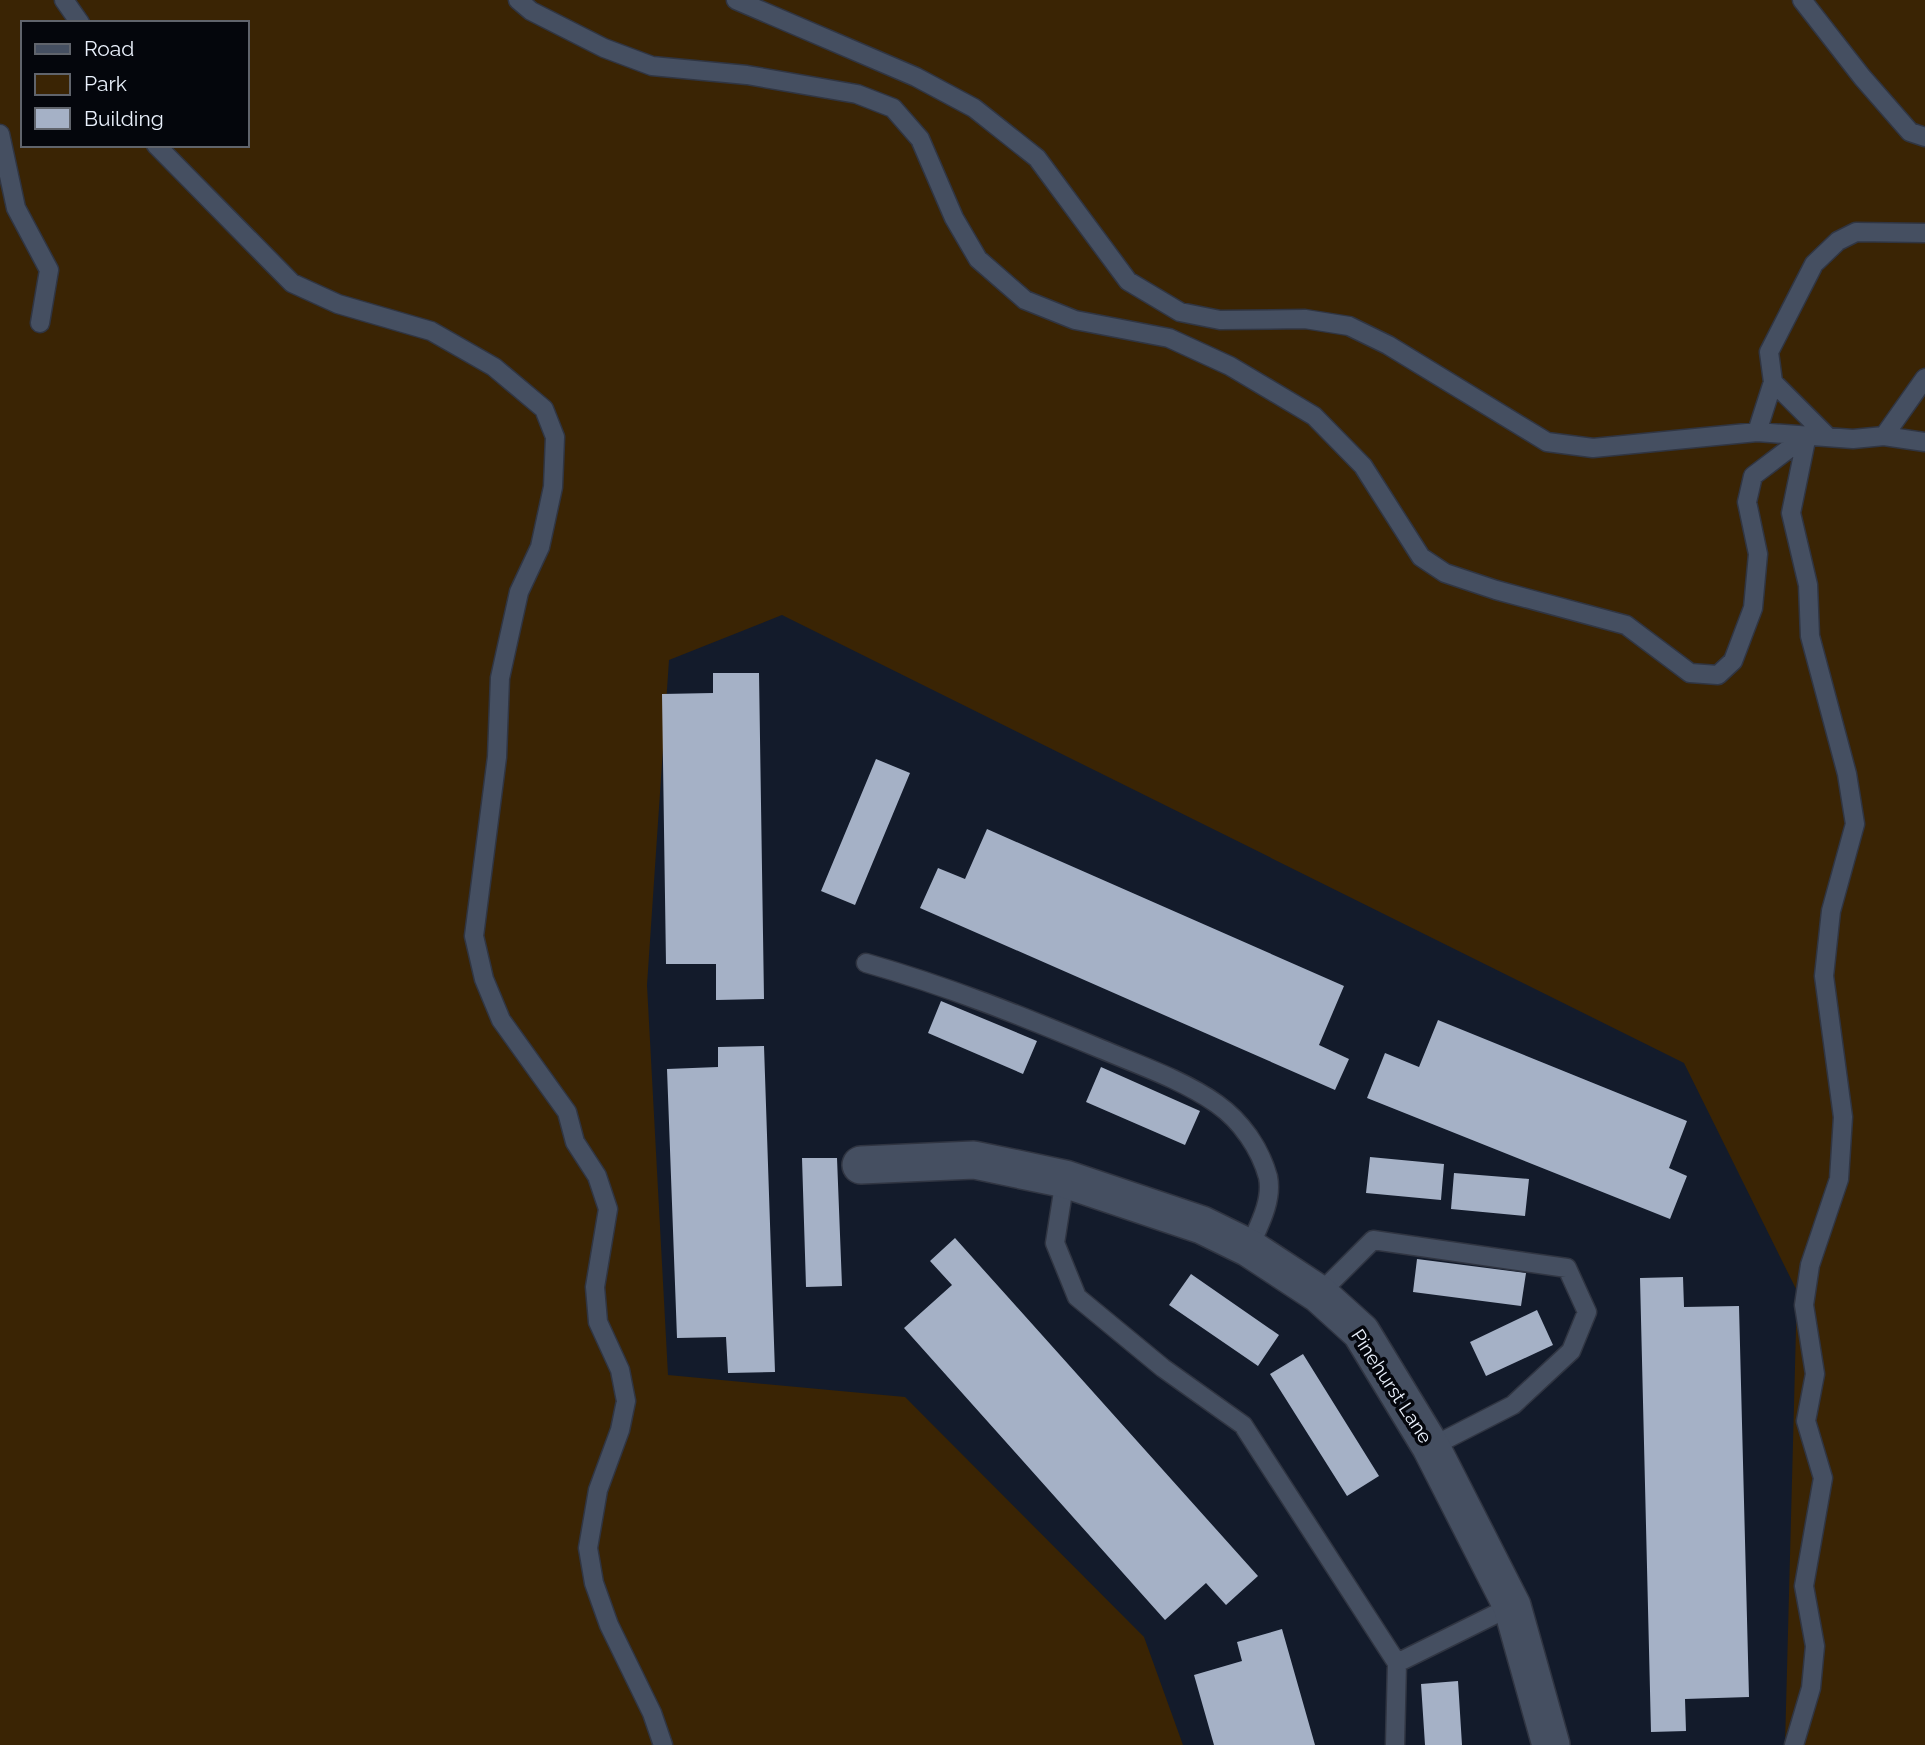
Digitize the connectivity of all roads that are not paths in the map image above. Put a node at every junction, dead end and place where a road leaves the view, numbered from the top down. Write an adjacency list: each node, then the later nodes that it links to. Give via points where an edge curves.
1 (64, 0): 5 (lane)
2 (518, 0): 14 (lane, via 604,48 652,66 747,75 857,94 893,108 920,139 954,218 978,259 1024,300 1075,320 1169,338 1230,366 1314,415 1363,466 1421,557 1445,573 1496,590 1626,625 1690,673 1718,675 1733,661 1753,608 1759,554 1747,502 1753,476)
3 (736, 0): 13 (lane, via 974,108 1037,158 1128,281 1180,312 1220,320 1305,319 1349,326 1547,442 1593,448)
4 (1802, 0): 7 (lane, via 1910,132)
5 (79, 21)
6 (0, 134): 10 (lane, via 16,208 49,270)
7 (1925, 137)
8 (158, 147): 26 (lane, via 292,283 338,304 431,331 494,367 544,409 555,437 551,499 540,547 519,592 500,678 497,757 474,936 484,979 501,1020 567,1112 575,1142 597,1176 608,1209 595,1287 598,1322 620,1370 626,1401 598,1490 588,1548 609,1625)
9 (1925, 233): 11 (lane, via 1856,232 1814,264 1769,352)
10 (40, 323)
11 (1773, 382): 13 (lane); 16 (lane)
12 (1925, 382): 15 (lane)
13 (1757, 432): 14 (lane)
14 (1807, 435): 16 (lane); 29 (lane, via 1791,513 1808,585 1810,636 1847,774 1855,824 1831,911 1824,976 1843,1117 1839,1179 1810,1265 1804,1305 1815,1374 1806,1421 1823,1478 1804,1586 1815,1647 1811,1688)
15 (1884, 436): 16 (lane); 17 (lane)
16 (1828, 437)
17 (1925, 442)
18 (866, 963): 21 (lane, via 935,982 1048,1027 1216,1103 1251,1138 1268,1180 1268,1203)
19 (861, 1165): 20 (street, Pinehurst Lane, via 974,1160)
20 (1065, 1179): 21 (street, Pinehurst Lane, via 1202,1225); 25 (lane, via 1055,1243 1077,1297 1163,1368 1244,1425)
21 (1249, 1248): 22 (street, Pinehurst Lane)
22 (1319, 1294): 23 (street, Pinehurst Lane, via 1360,1332); 23 (lane, via 1373,1240 1567,1268 1587,1312 1571,1351 1513,1405)
23 (1431, 1447): 24 (street, Pinehurst Lane)
24 (1512, 1606): 25 (lane); 28 (street, Pinehurst Lane)
25 (1397, 1663): 27 (lane)
26 (663, 1745)
27 (1395, 1745)
28 (1551, 1745)
29 (1794, 1745)

